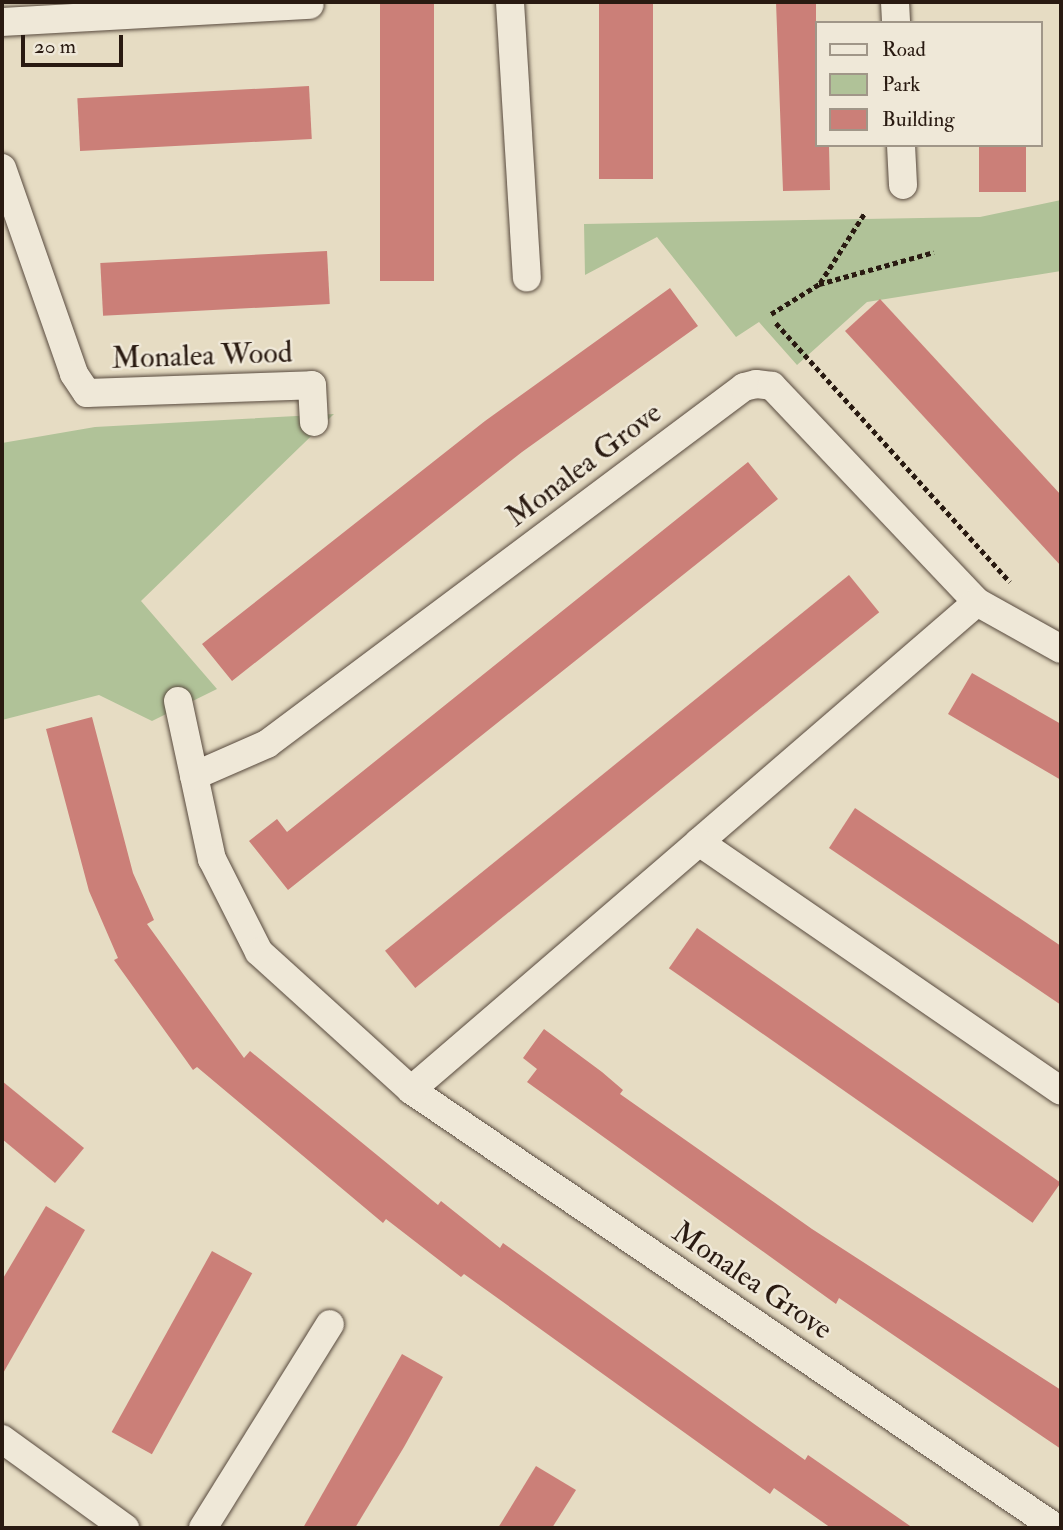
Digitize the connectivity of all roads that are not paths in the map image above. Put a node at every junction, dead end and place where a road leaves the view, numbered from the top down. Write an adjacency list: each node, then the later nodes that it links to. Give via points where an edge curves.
1 (510, 2): 9 (street)
2 (895, 2): 4 (street)
3 (310, 5): 5 (street)
4 (896, 21)
5 (2, 22)
6 (901, 147): 8 (street)
7 (2, 169): 10 (street, Monalea Wood, via 74,374 87,393 312,385)
8 (903, 185)
9 (527, 276)
10 (314, 422)
11 (977, 602): 12 (street, Monalea Grove); 14 (street, Monalea Grove, via 772,386 756,384 744,387 267,744); 15 (street)
12 (1061, 649)
13 (178, 701): 14 (street, Monalea Grove)
14 (194, 776): 16 (street, Monalea Grove, via 212,859 259,952)
15 (699, 842): 16 (street); 17 (street)
16 (411, 1090): 22 (street, Monalea Grove)
17 (1061, 1091)
18 (330, 1324): 21 (street)
19 (2, 1439): 20 (street)
20 (125, 1528)
21 (203, 1528)
22 (1056, 1528)

